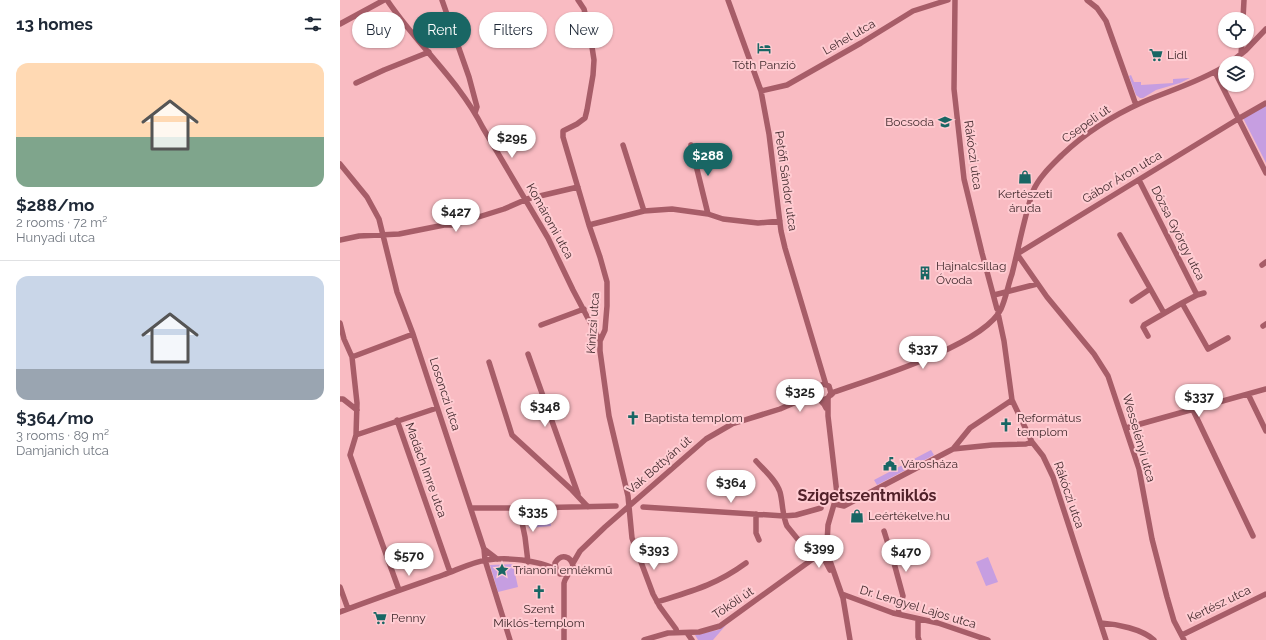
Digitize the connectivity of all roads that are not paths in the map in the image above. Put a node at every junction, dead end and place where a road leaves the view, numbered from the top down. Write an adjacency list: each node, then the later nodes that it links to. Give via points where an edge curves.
1 (386, 0): 10 (street); 13 (street, Komáromi utca)
2 (442, 0): 22 (street, via 469,77 477,107)
3 (578, 0): 29 (street, Kinizsi utca, via 584,9 594,60 586,114 582,121 566,129 563,134)
4 (728, 0): 19 (street, Petőfi Sándor utca)
5 (948, 0): 19 (street, Lehel utca, via 912,11 787,85)
6 (955, 0): 43 (street, Rákóczi utca, via 954,89 964,179)
7 (1087, 0): 21 (street, via 1097,8 1106,21)
8 (1244, 0): 9 (street)
9 (1243, 12)
10 (340, 24)
11 (1266, 29): 14 (street)
12 (1241, 48): 14 (street)
13 (429, 52): 18 (street); 22 (street, Komáromi utca, via 467,99)
14 (1241, 54): 15 (street)
15 (1239, 56)
16 (1218, 70): 17 (street, Csepeli út)
17 (1215, 72): 21 (street, Csepeli út); 23 (street)
18 (356, 83)
19 (761, 92): 33 (street, Petőfi Sándor utca)
20 (1266, 103): 23 (street, Gábor Áron utca)
21 (1136, 105): 38 (street, Csepeli út, via 1106,121 1076,142 1039,180 1031,196)
22 (475, 113): 30 (street, Komáromi utca)
23 (1238, 119): 27 (street); 28 (street, Gábor Áron utca)
24 (623, 145): 31 (street)
25 (691, 145): 32 (street)
26 (340, 164): 35 (street, Losonczi utca, via 367,197)
27 (1266, 173)
28 (1138, 180): 38 (street, Gábor Áron utca); 44 (street, Dózsa György utca)
29 (578, 187): 30 (street); 34 (street, Kinizsi utca)
30 (526, 199): 35 (street, via 504,209 453,225 444,224 400,234); 47 (street, Komáromi utca)
31 (644, 211): 32 (street, via 677,209); 34 (street)
32 (708, 214): 33 (street, via 723,220 758,223)
33 (780, 221): 60 (street, Petőfi Sándor utca, via 790,267)
34 (589, 225): 56 (street, Kinizsi utca, via 607,282 605,330)
35 (383, 234): 37 (street); 52 (street, Losonczi utca, via 397,292)
36 (1120, 235): 40 (street)
37 (340, 240)
38 (1017, 254): 39 (street, Wesselényi utca); 41 (street, Csepeli út)
39 (1037, 284): 41 (street); 76 (street, Wesselényi utca, via 1094,354 1108,376)
40 (1150, 289): 45 (street); 49 (street)
41 (1006, 292): 43 (street); 48 (street, Csepeli út)
42 (1204, 293): 44 (street, Dózsa György utca)
43 (994, 295): 48 (street, Rákóczi utca)
44 (1197, 295): 46 (street, Dózsa György utca)
45 (1132, 301)
46 (1182, 303): 49 (street, Dózsa György utca); 54 (street, via 1208,349)
47 (584, 309): 51 (street); 56 (street, Komáromi utca)
48 (998, 311): 61 (street, via 994,320 985,327 948,349); 69 (street, Rákóczi utca)
49 (1164, 313): 53 (street, Dózsa György utca, via 1143,326)
50 (340, 323): 55 (street)
51 (541, 325)
52 (413, 334): 58 (street); 70 (street, Losonczi utca)
53 (1148, 336)
54 (1228, 338)
55 (342, 340): 58 (street)
56 (600, 341): 85 (street, Kinizsi utca, via 605,388)
57 (528, 354): 82 (street)
58 (352, 357): 72 (street)
59 (489, 362): 82 (street, via 512,435)
60 (820, 366): 62 (street, Petőfi Sándor utca); 63 (street, Petőfi Sándor utca)
61 (859, 383): 62 (street); 66 (street, via 834,392)
62 (828, 385): 63 (street); 66 (street, via 831,390)
63 (817, 387): 68 (street, via 816,396); 71 (street, Vak Bottyán út, via 806,397)
64 (1266, 389): 65 (street)
65 (1248, 394): 73 (street); 77 (street)
66 (829, 397): 68 (street); 74 (street)
67 (340, 399): 72 (street)
68 (820, 400): 71 (street, Vak Bottyán út, via 813,399); 74 (street)
69 (1012, 400): 79 (street, Rákóczi utca); 80 (street, via 970,428)
70 (437, 408): 75 (street); 88 (street, Losonczi utca)
71 (780, 409): 85 (street, Vak Bottyán út, via 732,424 712,435)
72 (357, 410): 78 (street)
73 (1193, 410): 76 (street); 94 (street)
74 (828, 416): 83 (street, via 837,490)
75 (397, 420): 78 (street); 110 (street, Madách Imre utca)
76 (1126, 428): 127 (street, Wesselényi utca, via 1139,469 1152,539 1167,597 1174,621)
77 (1266, 431)
78 (356, 435): 115 (street, via 350,455)
79 (1032, 442): 80 (street); 124 (street, Rákóczi utca, via 1043,456 1053,477)
80 (953, 449): 83 (street, via 844,506)
81 (756, 461): 92 (street, via 778,487)
82 (579, 497): 87 (street)
83 (834, 504): 96 (street, via 828,525)
84 (616, 506): 87 (street)
85 (629, 506): 97 (street, Vak Bottyán út); 119 (street, Kinizsi utca, via 632,538)
86 (642, 506): 91 (street)
87 (588, 507): 89 (street)
88 (471, 508): 89 (street); 98 (street, Losonczi utca)
89 (519, 508): 103 (street)
90 (821, 508): 92 (street)
91 (756, 514): 92 (street); 95 (street, via 756,533)
92 (784, 516): 101 (street, via 787,526)
93 (884, 531): 122 (street, via 903,596)
94 (1253, 536)
95 (759, 540)
96 (827, 543): 99 (street); 113 (street)
97 (586, 545): 100 (street, Vak Bottyán út); 108 (street, Vak Bottyán út)
98 (484, 549): 102 (street); 106 (street, Losonczi utca)
99 (821, 553): 101 (street, Tököli út); 113 (street)
100 (568, 557): 104 (street, via 562,557); 108 (street)
101 (813, 558): 126 (street, Tököli út, via 720,626)
102 (497, 559): 103 (street); 106 (street)
103 (528, 562): 107 (street)
104 (555, 562): 107 (street); 109 (street)
105 (746, 562): 119 (street, via 716,582)
106 (486, 563): 110 (street); 128 (street, Losonczi utca)
107 (541, 563): 109 (street)
108 (573, 563): 111 (street)
109 (556, 569): 112 (street)
110 (450, 572): 115 (street)
111 (568, 573): 112 (street); 116 (street)
112 (560, 574): 116 (street)
113 (834, 575): 117 (street)
114 (340, 587): 120 (street)
115 (399, 590): 120 (street)
116 (564, 591): 129 (street)
117 (842, 594): 122 (street, Dr. Lengyel Lajos utca); 132 (street)
118 (1266, 594): 127 (street, Kertész utca)
119 (657, 602): 125 (street, Kinizsi utca)
120 (348, 609): 121 (street)
121 (340, 612)
122 (898, 614): 123 (street, Dr. Lengyel Lajos utca)
123 (918, 619): 133 (street); 134 (street, Dr. Lengyel Lajos utca)
124 (1101, 623): 135 (street, Rákóczi utca); 136 (street, via 1125,626)
125 (677, 633): 126 (street, Tököli út); 130 (street, Tököli út)
126 (687, 633): 131 (street)
127 (1183, 637)
128 (510, 640)
129 (564, 640)
130 (644, 640)
131 (692, 640)
132 (850, 640)
133 (919, 640)
134 (988, 640)
135 (1106, 640)
136 (1154, 640)

